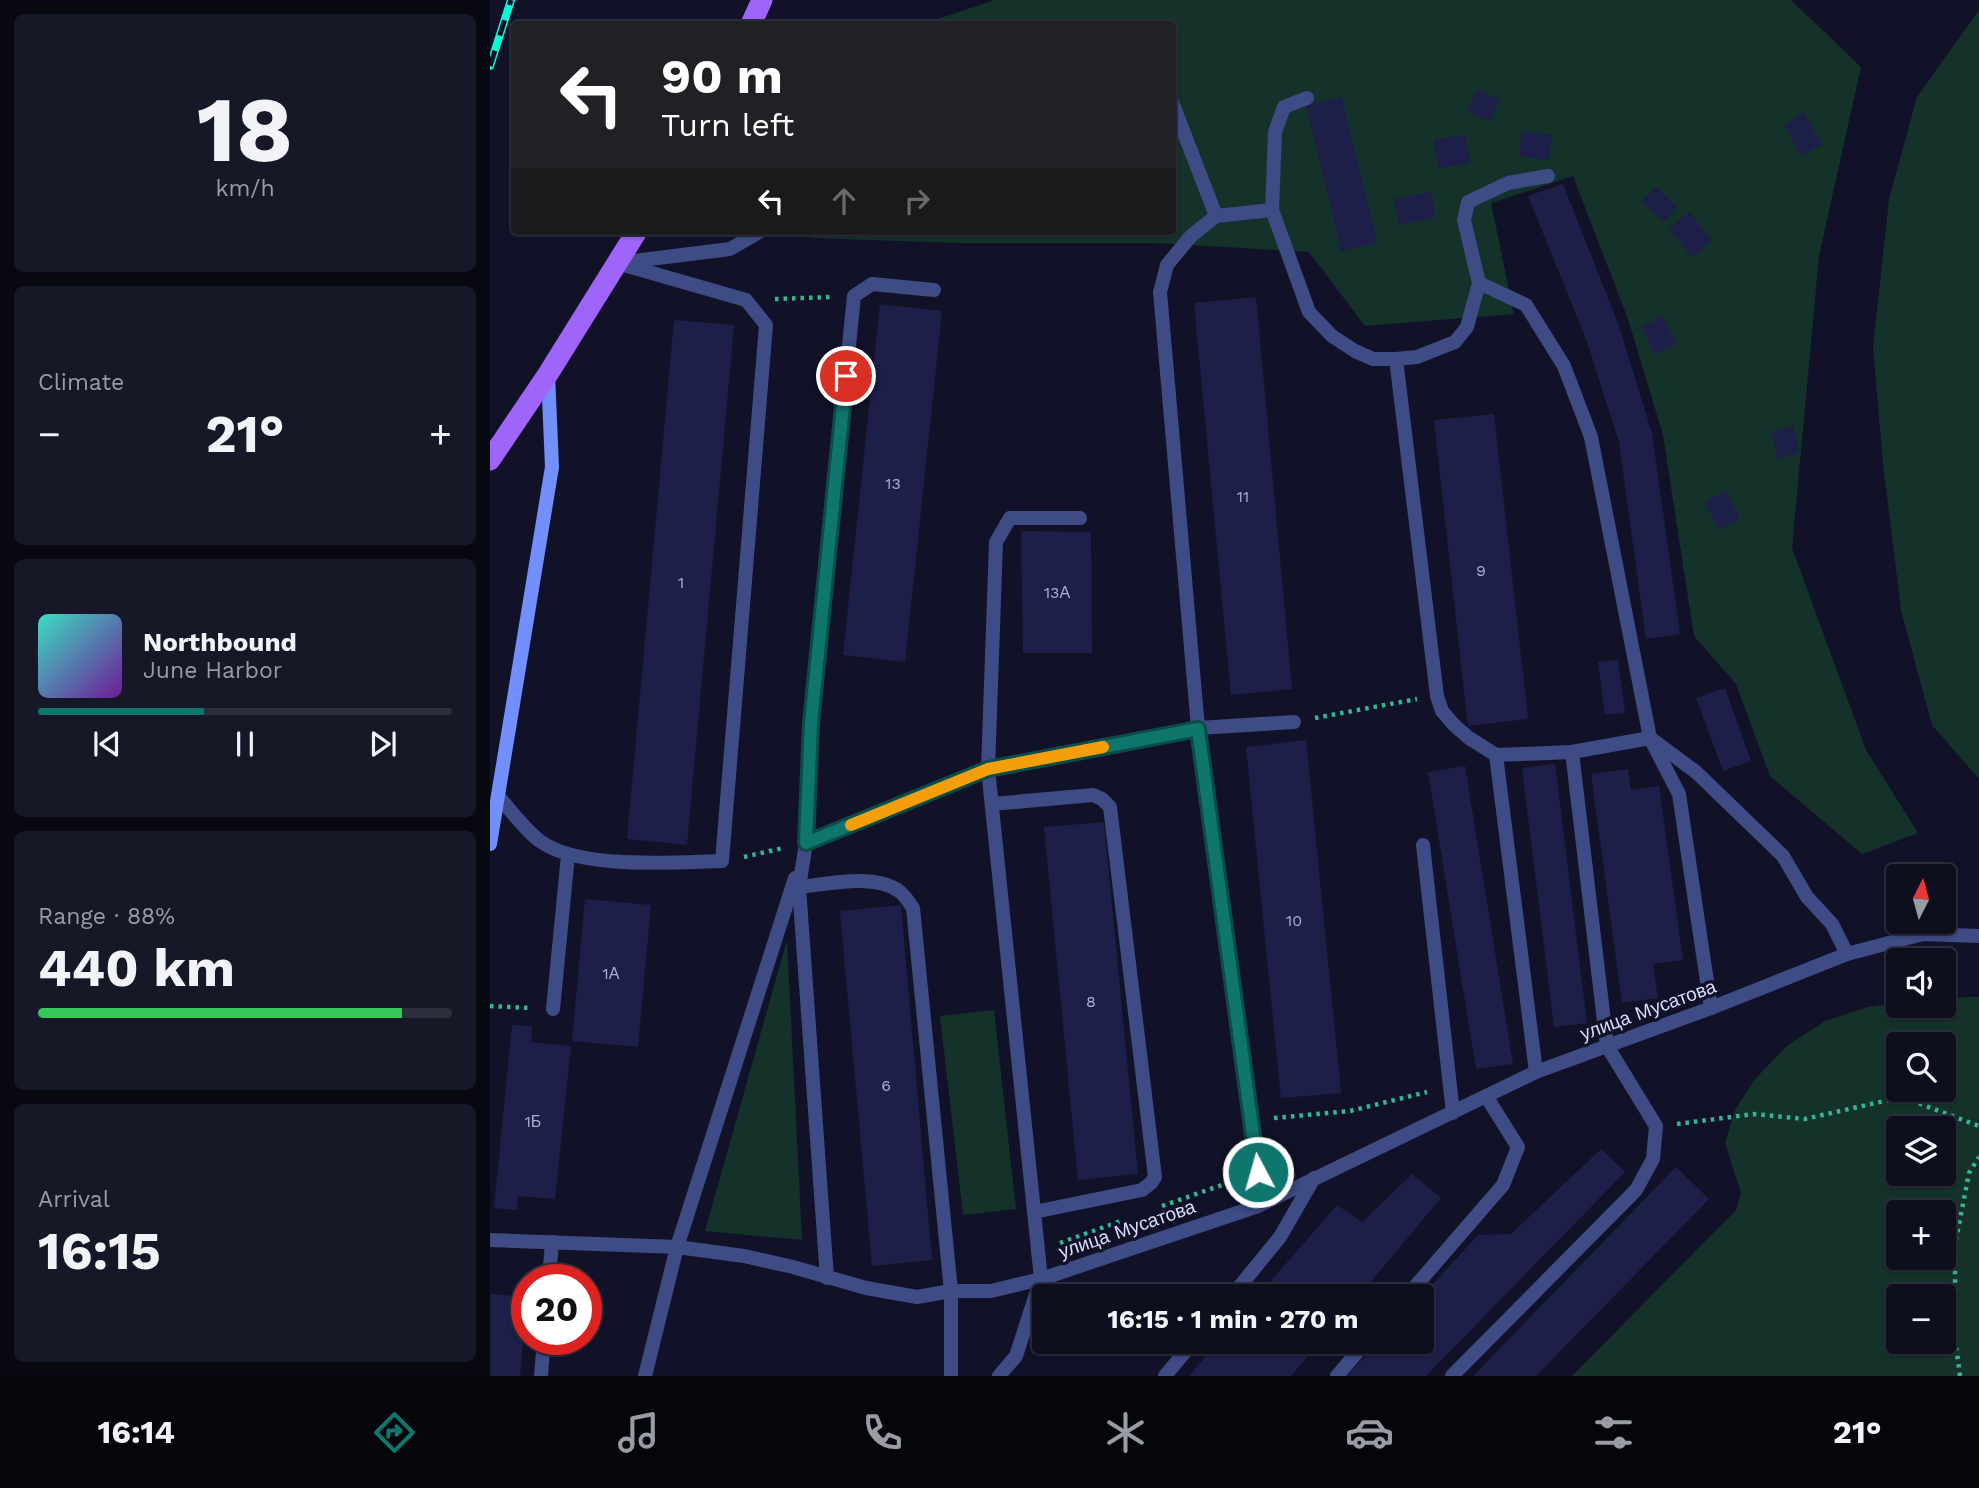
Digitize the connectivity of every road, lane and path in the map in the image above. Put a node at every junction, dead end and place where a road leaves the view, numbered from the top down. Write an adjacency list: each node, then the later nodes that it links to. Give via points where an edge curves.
1 (762, 0): 2 (main road)
2 (752, 21)
3 (1307, 98): 6 (street, via 1284,107 1275,132)
4 (1176, 112): 7 (street)
5 (1548, 176): 11 (street, via 1508,183 1468,202 1464,220)
6 (1272, 210): 7 (street); 15 (street, via 1309,312 1355,351 1373,359)
7 (1216, 216): 21 (street, via 1191,236 1167,265 1160,292)
8 (634, 235): 10 (main road)
9 (754, 235): 10 (street, via 730,249)
10 (617, 263): 14 (street); 16 (main road)
11 (1479, 284): 15 (street, via 1467,327 1455,342 1417,357); 22 (street, via 1526,305 1564,366 1591,437)
12 (934, 290): 13 (street, via 872,284)
13 (854, 296): 14 (path); 28 (street, via 811,723)
14 (746, 300): 32 (street, via 766,325)
15 (1396, 359): 19 (street)
16 (548, 374): 17 (main road); 26 (main road, via 552,467)
17 (490, 460)
18 (1080, 517): 25 (street, via 1010,518 996,542)
19 (1437, 695): 20 (path); 24 (street, via 1454,726)
20 (1294, 722): 21 (street)
21 (1198, 729): 25 (street); 49 (street, via 1252,1120)
22 (1650, 738): 23 (street); 35 (street, via 1696,772 1783,856 1807,897 1832,924); 37 (street, via 1679,794)
23 (1572, 752): 24 (street); 39 (street)
24 (1496, 755): 40 (street)
25 (988, 769): 27 (street); 28 (street)
26 (494, 792): 29 (main road); 31 (street, via 539,841)
27 (992, 804): 50 (street); 50 (street, via 1093,795 1110,807 1155,1177 1142,1190)
28 (806, 843): 32 (path); 33 (street); 53 (street)
29 (490, 844)
30 (1423, 845): 41 (street)
31 (568, 855): 32 (street, via 638,863); 38 (street)
32 (722, 861)
33 (799, 887): 55 (street); 59 (street, via 884,883 901,892 913,908)
34 (1976, 937): 35 (street, улица Мусатова, via 1923,934)
35 (1847, 954): 37 (street, улица Мусатова)
36 (490, 1006): 38 (path)
37 (1711, 1008): 39 (street, улица Мусатова)
38 (553, 1009)
39 (1607, 1046): 40 (street, улица Мусатова); 45 (street)
40 (1536, 1072): 42 (street, улица Мусатова)
41 (1450, 1086): 43 (street); 44 (path, via 1349,1111)
42 (1486, 1096): 43 (street, улица Мусатова); 58 (street, via 1518,1147 1503,1185)
43 (1453, 1113): 48 (street, улица Мусатова)
44 (1294, 1117)
45 (1656, 1126): 46 (path, via 1754,1114 1805,1119 1902,1097); 69 (street, via 1653,1159 1636,1191)
46 (1979, 1126)
47 (1979, 1157): 70 (path, via 1969,1173 1955,1245 1955,1338)
48 (1314, 1178): 49 (street, улица Мусатова); 57 (street, via 1280,1237)
49 (1258, 1206): 56 (street, улица Мусатова)
50 (1034, 1212): 56 (street)
51 (490, 1240): 52 (street, улица Мусатова)
52 (552, 1242): 53 (street, улица Мусатова); 54 (street)
53 (677, 1248): 55 (street, улица Мусатова, via 744,1256); 64 (street)
54 (550, 1264)
55 (827, 1278): 59 (street, улица Мусатова, via 917,1297)
56 (1041, 1279): 59 (street, улица Мусатова, via 991,1291); 66 (street, via 1016,1356)
57 (1242, 1284)
58 (1417, 1284)
59 (951, 1291): 65 (street)
60 (1183, 1354): 67 (street)
61 (1356, 1354): 68 (street)
62 (543, 1355): 63 (street)
63 (541, 1376)
64 (645, 1376)
65 (951, 1376)
66 (999, 1376)
67 (1165, 1376)
68 (1337, 1376)
69 (1452, 1376)
70 (1960, 1376)

